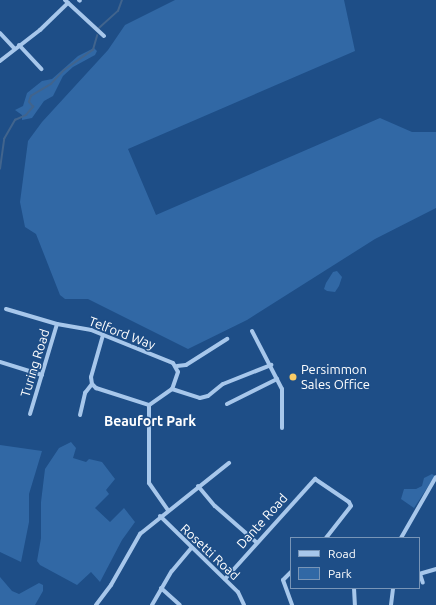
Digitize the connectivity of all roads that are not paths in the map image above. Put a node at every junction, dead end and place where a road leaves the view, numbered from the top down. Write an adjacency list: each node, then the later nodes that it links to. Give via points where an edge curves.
1 (67, 1): 3 (street); 4 (street, via 40,30)
2 (0, 34): 5 (street)
3 (104, 36)
4 (19, 45): 5 (street); 7 (street)
5 (14, 48): 6 (street)
6 (0, 61)
7 (41, 69)
8 (6, 309): 9 (street, Turing Road)
9 (57, 324): 11 (street, Telford Way, via 91,330); 16 (street, Turing Road)
10 (252, 331): 14 (street)
11 (103, 335): 15 (street, Telford Way); 18 (street, via 90,377)
12 (227, 339): 15 (street, via 186,365)
13 (0, 362): 16 (street)
14 (271, 365): 17 (street); 19 (street, via 223,384 208,396 200,398)
15 (177, 366): 19 (street, via 178,372)
16 (42, 375): 22 (street, Turing Road)
17 (277, 379): 20 (street); 24 (street, via 282,389)
18 (92, 384): 21 (street, via 96,388); 23 (street, via 85,393)
19 (172, 389): 21 (street)
20 (227, 404)
21 (150, 405): 28 (street, via 149,483)
22 (30, 414)
23 (80, 415)
24 (282, 428)
25 (229, 463): 27 (street)
26 (436, 477): 31 (street)
27 (198, 486): 28 (street); 32 (street, via 215,506)
28 (168, 510): 29 (street)
29 (160, 516): 33 (street, Rosetti Road); 43 (street, via 137,538 111,585)
30 (327, 537): 32 (street, Dante Road, via 350,510 349,502 315,479)
31 (402, 537)
32 (256, 542): 38 (street, Dante Road)
33 (191, 548): 38 (street, Rosetti Road); 40 (street)
34 (436, 569): 36 (street)
35 (290, 573): 47 (street, via 283,580)
36 (420, 574)
37 (420, 576): 39 (street)
38 (225, 579): 46 (street, Rosetti Road, via 238,592)
39 (423, 583)
40 (161, 588): 44 (street); 45 (street)
41 (354, 589): 48 (street)
42 (393, 589): 49 (street)
43 (96, 605)
44 (152, 605)
45 (180, 605)
46 (244, 605)
47 (292, 605)
48 (355, 605)
49 (391, 605)

